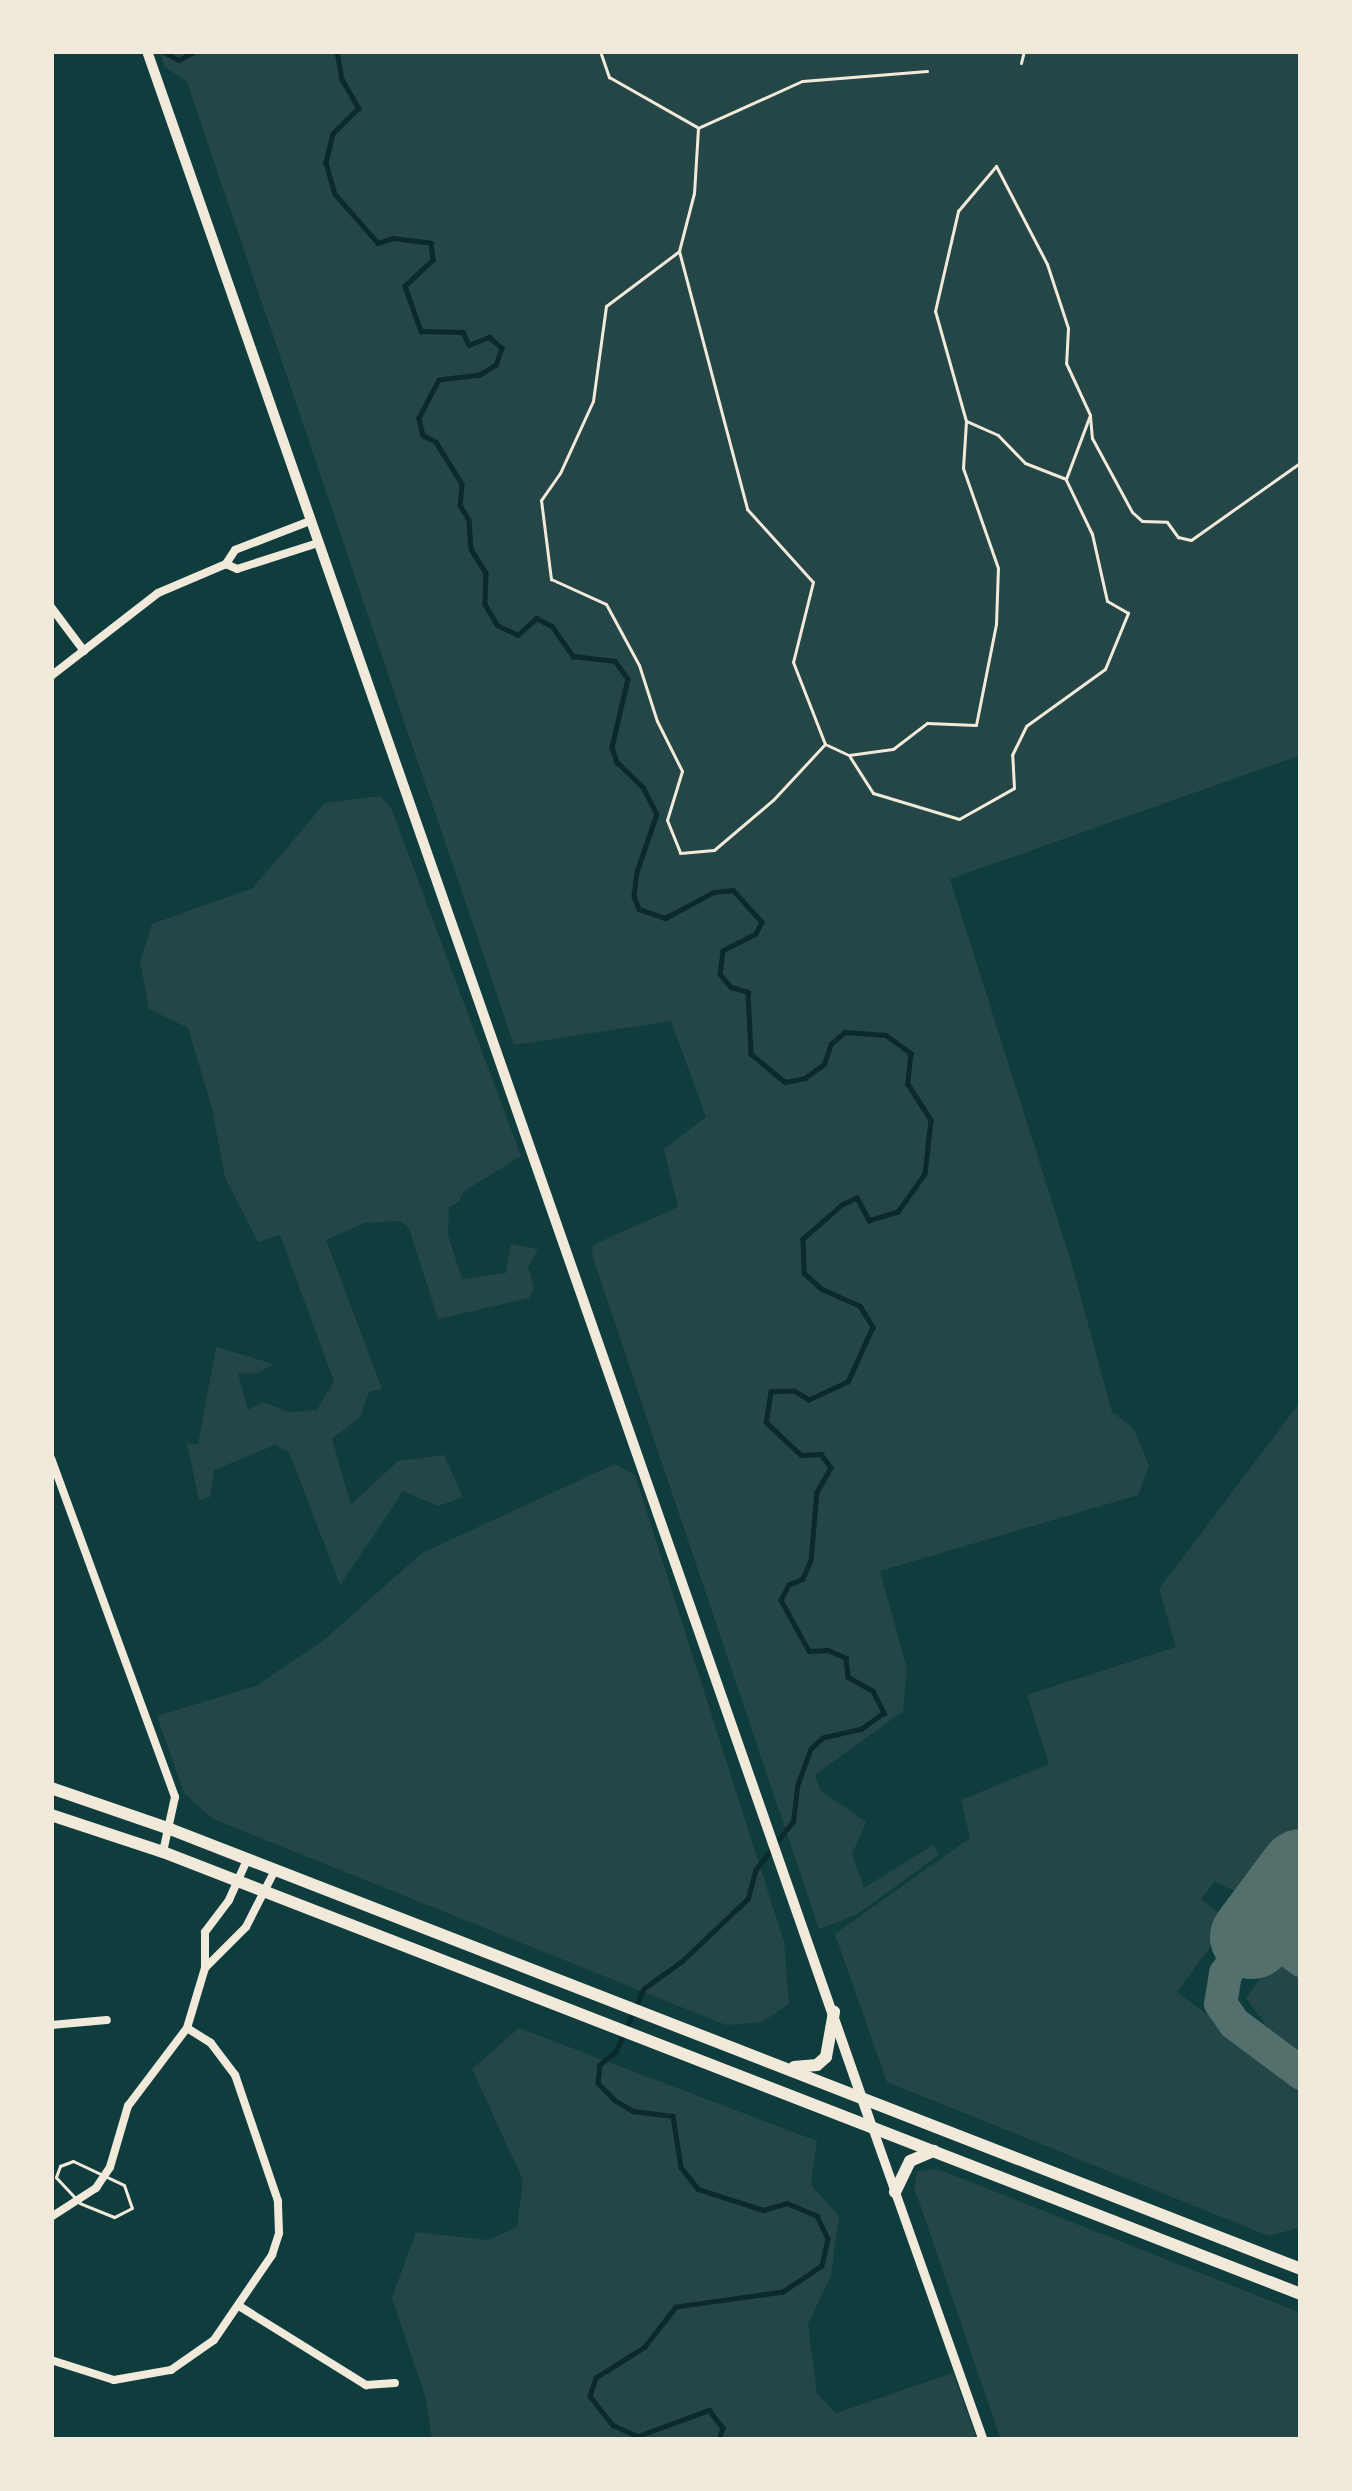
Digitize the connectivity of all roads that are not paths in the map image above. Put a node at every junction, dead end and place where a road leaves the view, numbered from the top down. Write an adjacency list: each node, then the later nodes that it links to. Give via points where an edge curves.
1 (147, 51): 2 (main road)
2 (310, 521): 3 (main road); 4 (street, via 235,550)
3 (318, 543): 4 (street, via 237,569); 18 (main road)
4 (226, 564): 6 (street, via 169,586)
5 (51, 607): 6 (street)
6 (84, 651): 7 (street)
7 (51, 676)
8 (51, 1458): 11 (street, via 175,1797)
9 (51, 1788): 11 (main road)
10 (51, 1815): 12 (main road)
11 (170, 1829): 12 (street); 13 (main road)
12 (163, 1852): 15 (main road)
13 (248, 1860): 14 (main road); 15 (street)
14 (274, 1870): 16 (street); 22 (main road)
15 (237, 1881): 16 (main road); 17 (street, via 205,1932)
16 (263, 1891): 17 (street, via 245,1927); 24 (main road)
17 (206, 1968): 21 (street)
18 (834, 2012): 22 (main road, via 822,2063); 23 (main road)
19 (107, 2020): 20 (street)
20 (51, 2025)
21 (187, 2028): 26 (street, via 128,2105); 32 (street, via 231,2066 278,2201 272,2255)
22 (783, 2067): 23 (main road)
23 (862, 2098): 24 (main road); 30 (main road)
24 (872, 2127): 25 (main road); 27 (street)
25 (934, 2151): 27 (main road, via 910,2161); 31 (main road)
26 (105, 2175): 28 (street); 28 (lane, via 79,2161 60,2166 60,2187); 28 (lane, via 130,2190 132,2208 114,2217)
27 (895, 2192): 35 (street)
28 (80, 2203): 29 (street)
29 (51, 2217)
30 (1301, 2269)
31 (1301, 2294)
32 (239, 2306): 33 (street, via 193,2358 144,2378 87,2376); 34 (street, via 366,2385)
33 (51, 2360)
34 (395, 2383)
35 (982, 2440)

